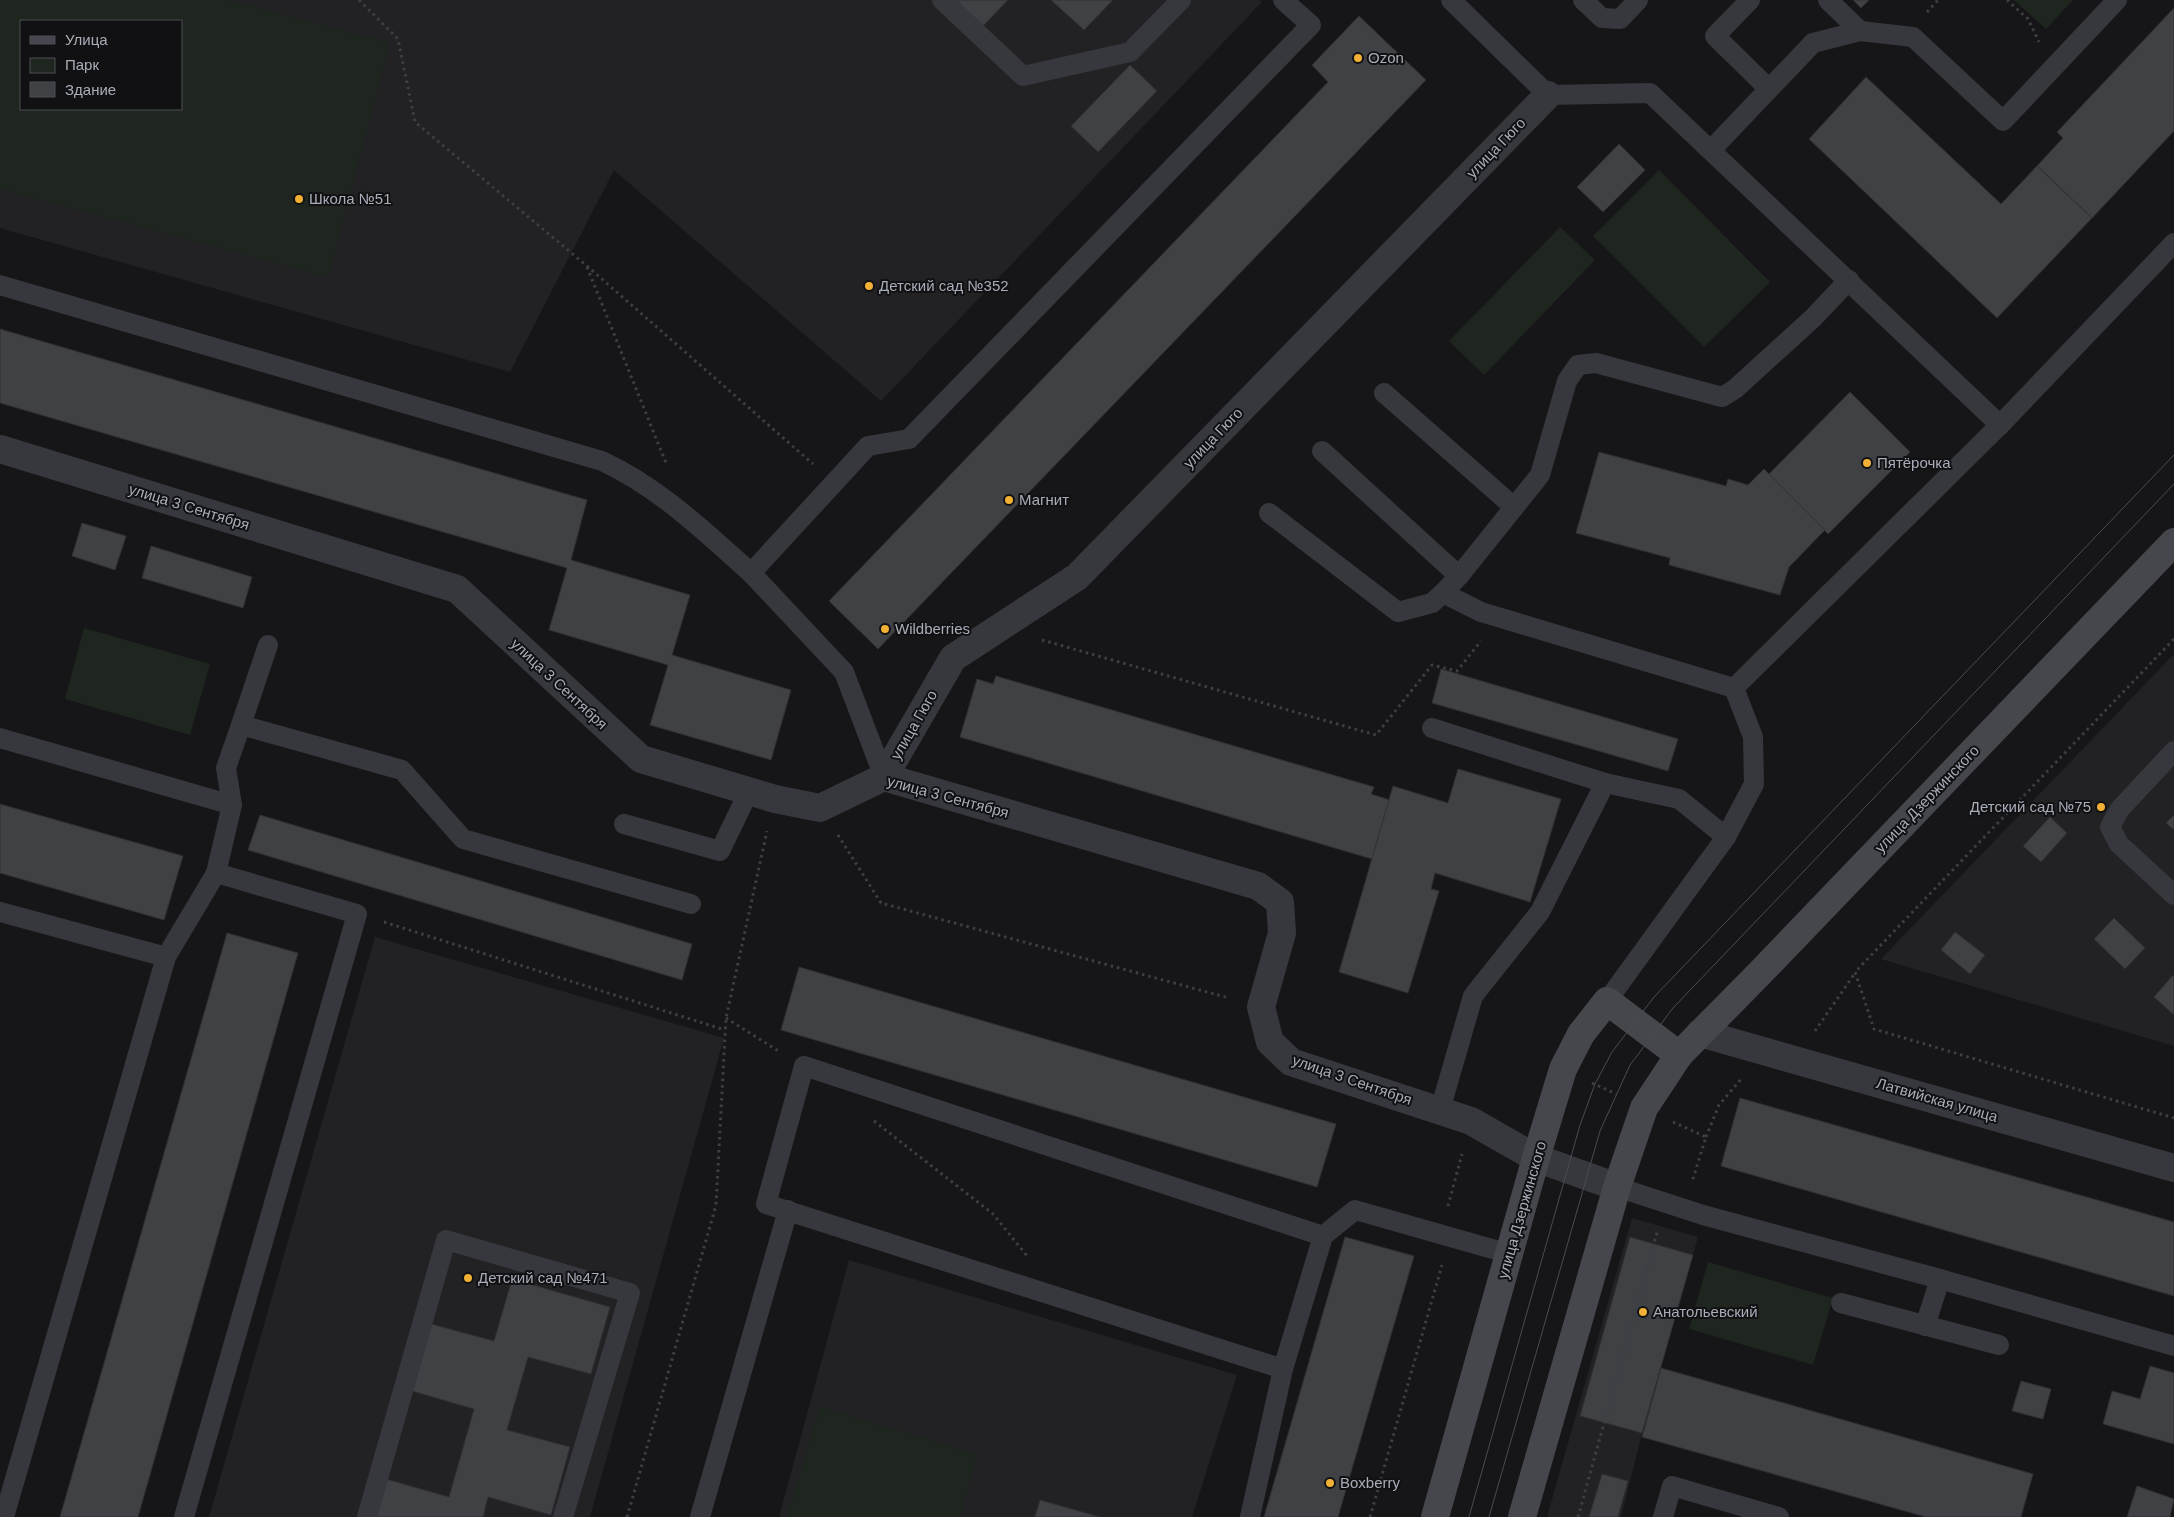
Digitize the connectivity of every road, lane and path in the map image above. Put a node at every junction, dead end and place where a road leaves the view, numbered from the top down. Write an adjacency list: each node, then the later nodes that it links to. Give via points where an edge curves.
1 (359, 0): 18 (path, via 398,39 415,122)
2 (942, 0): 3 (lane, via 1023,76 1130,52)
3 (1181, 0)
4 (1284, 0): 26 (lane, via 1311,25 909,439 868,446)
5 (1451, 0): 15 (lane)
6 (1583, 0): 7 (lane, via 1602,18 1620,19)
7 (1638, 0)
8 (1750, 0): 14 (lane, via 1715,36)
9 (1828, 0): 12 (lane)
10 (2007, 0): 13 (path, via 2028,19 2040,44)
11 (2117, 0): 13 (lane)
12 (1860, 31): 13 (lane, via 1913,38 2003,121); 14 (lane, via 1813,43)
13 (2058, 62)
14 (1769, 89): 16 (lane)
15 (1548, 95): 16 (lane, via 1650,93); 33 (street, улица Гюго, via 1078,577)
16 (1711, 150): 19 (lane)
17 (2174, 243): 22 (lane)
18 (587, 266): 25 (path); 26 (path)
19 (1849, 280): 22 (lane); 27 (lane, via 1735,389 1722,396 1596,363 1578,365 1567,381 1540,475)
20 (0, 285): 30 (lane, via 602,461 633,475 686,514)
21 (1384, 393): 27 (lane)
22 (2000, 424): 37 (lane)
23 (0, 449): 44 (street, улица 3 Сентября, via 457,589 641,759)
24 (1322, 451): 31 (lane)
25 (668, 468)
26 (835, 484): 30 (lane)
27 (1514, 507): 31 (lane)
28 (1269, 513): 32 (lane, via 1398,612 1432,603)
29 (2174, 542): 59 (main road, улица Дзержинского)
30 (751, 573): 42 (lane, via 844,672)
31 (1459, 576): 32 (lane)
32 (1443, 593): 37 (lane, via 1481,612)
33 (1000, 628): 36 (path, via 1376,735 1432,665); 42 (street, улица Гюго, via 953,658)
34 (2174, 639): 64 (path, via 1855,972 1874,1029)
35 (268, 645): 38 (lane)
36 (1457, 671)
37 (1734, 688): 48 (lane, via 1753,737 1754,784)
38 (241, 725): 45 (lane, via 226,768); 51 (lane, via 402,770 463,839)
39 (1432, 728): 43 (lane)
40 (0, 738): 45 (lane)
41 (2174, 751): 50 (lane, via 2119,810 2110,827 2119,844)
42 (884, 777): 46 (street, улица 3 Сентября); 56 (street, улица 3 Сентября, via 1258,886 1280,902 1282,933)
43 (1605, 783): 48 (lane, via 1679,799); 62 (lane, via 1540,912 1473,996)
44 (762, 795): 46 (street, улица 3 Сентября); 47 (lane, via 720,851); 57 (path)
45 (232, 805): 49 (lane)
46 (820, 808): 56 (path, via 881,902)
47 (624, 824)
48 (1726, 837): 55 (lane)
49 (216, 873): 53 (lane); 54 (lane)
50 (2174, 896)
51 (691, 904)
52 (0, 912): 54 (lane)
53 (357, 914): 58 (path); 82 (lane)
54 (166, 957): 81 (lane)
55 (1607, 1001): 60 (main road); 66 (main road, улица Дзержинского, via 1581,1034 1564,1070)
56 (1261, 1007): 62 (street, улица 3 Сентября, via 1270,1042 1291,1062)
57 (726, 1018): 58 (path); 61 (path)
58 (725, 1030): 85 (path, via 716,1205)
59 (1700, 1033): 60 (main road, улица Дзержинского); 67 (street, Латвийская улица)
60 (1679, 1056): 68 (main road, улица Дзержинского, via 1644,1108)
61 (804, 1066): 70 (lane, via 766,1204); 71 (lane)
62 (1440, 1110): 65 (street, улица 3 Сентября)
63 (867, 1116): 75 (path, via 992,1214)
64 (2174, 1118)
65 (1471, 1121): 66 (street, улица 3 Сентября); 72 (path, via 1447,1208)
66 (1536, 1158): 68 (street, улица 3 Сентября); 73 (main road, улица Дзержинского)
67 (2174, 1168)
68 (1617, 1187): 69 (lane); 90 (main road, улица Дзержинского)
69 (1665, 1202): 74 (lane); 91 (path)
70 (788, 1210): 75 (lane); 86 (lane)
71 (1323, 1236): 72 (lane, via 1355,1210); 80 (lane)
72 (1451, 1236): 73 (lane); 88 (path)
73 (1510, 1254): 89 (main road, улица Дзержинского)
74 (1940, 1279): 77 (lane); 79 (lane)
75 (1065, 1300): 80 (lane)
76 (1841, 1303): 77 (lane)
77 (1925, 1326): 78 (lane)
78 (1999, 1345)
79 (2174, 1346)
80 (1283, 1369): 87 (lane)
81 (4, 1517)
82 (184, 1517)
83 (367, 1517): 84 (lane, via 446,1240 630,1293)
84 (563, 1517)
85 (627, 1517)
86 (700, 1517)
87 (1250, 1517)
88 (1370, 1517)
89 (1435, 1517)
90 (1522, 1517)
91 (1578, 1517)
92 (1663, 1517): 93 (lane, via 1672,1486)
93 (1779, 1517)

